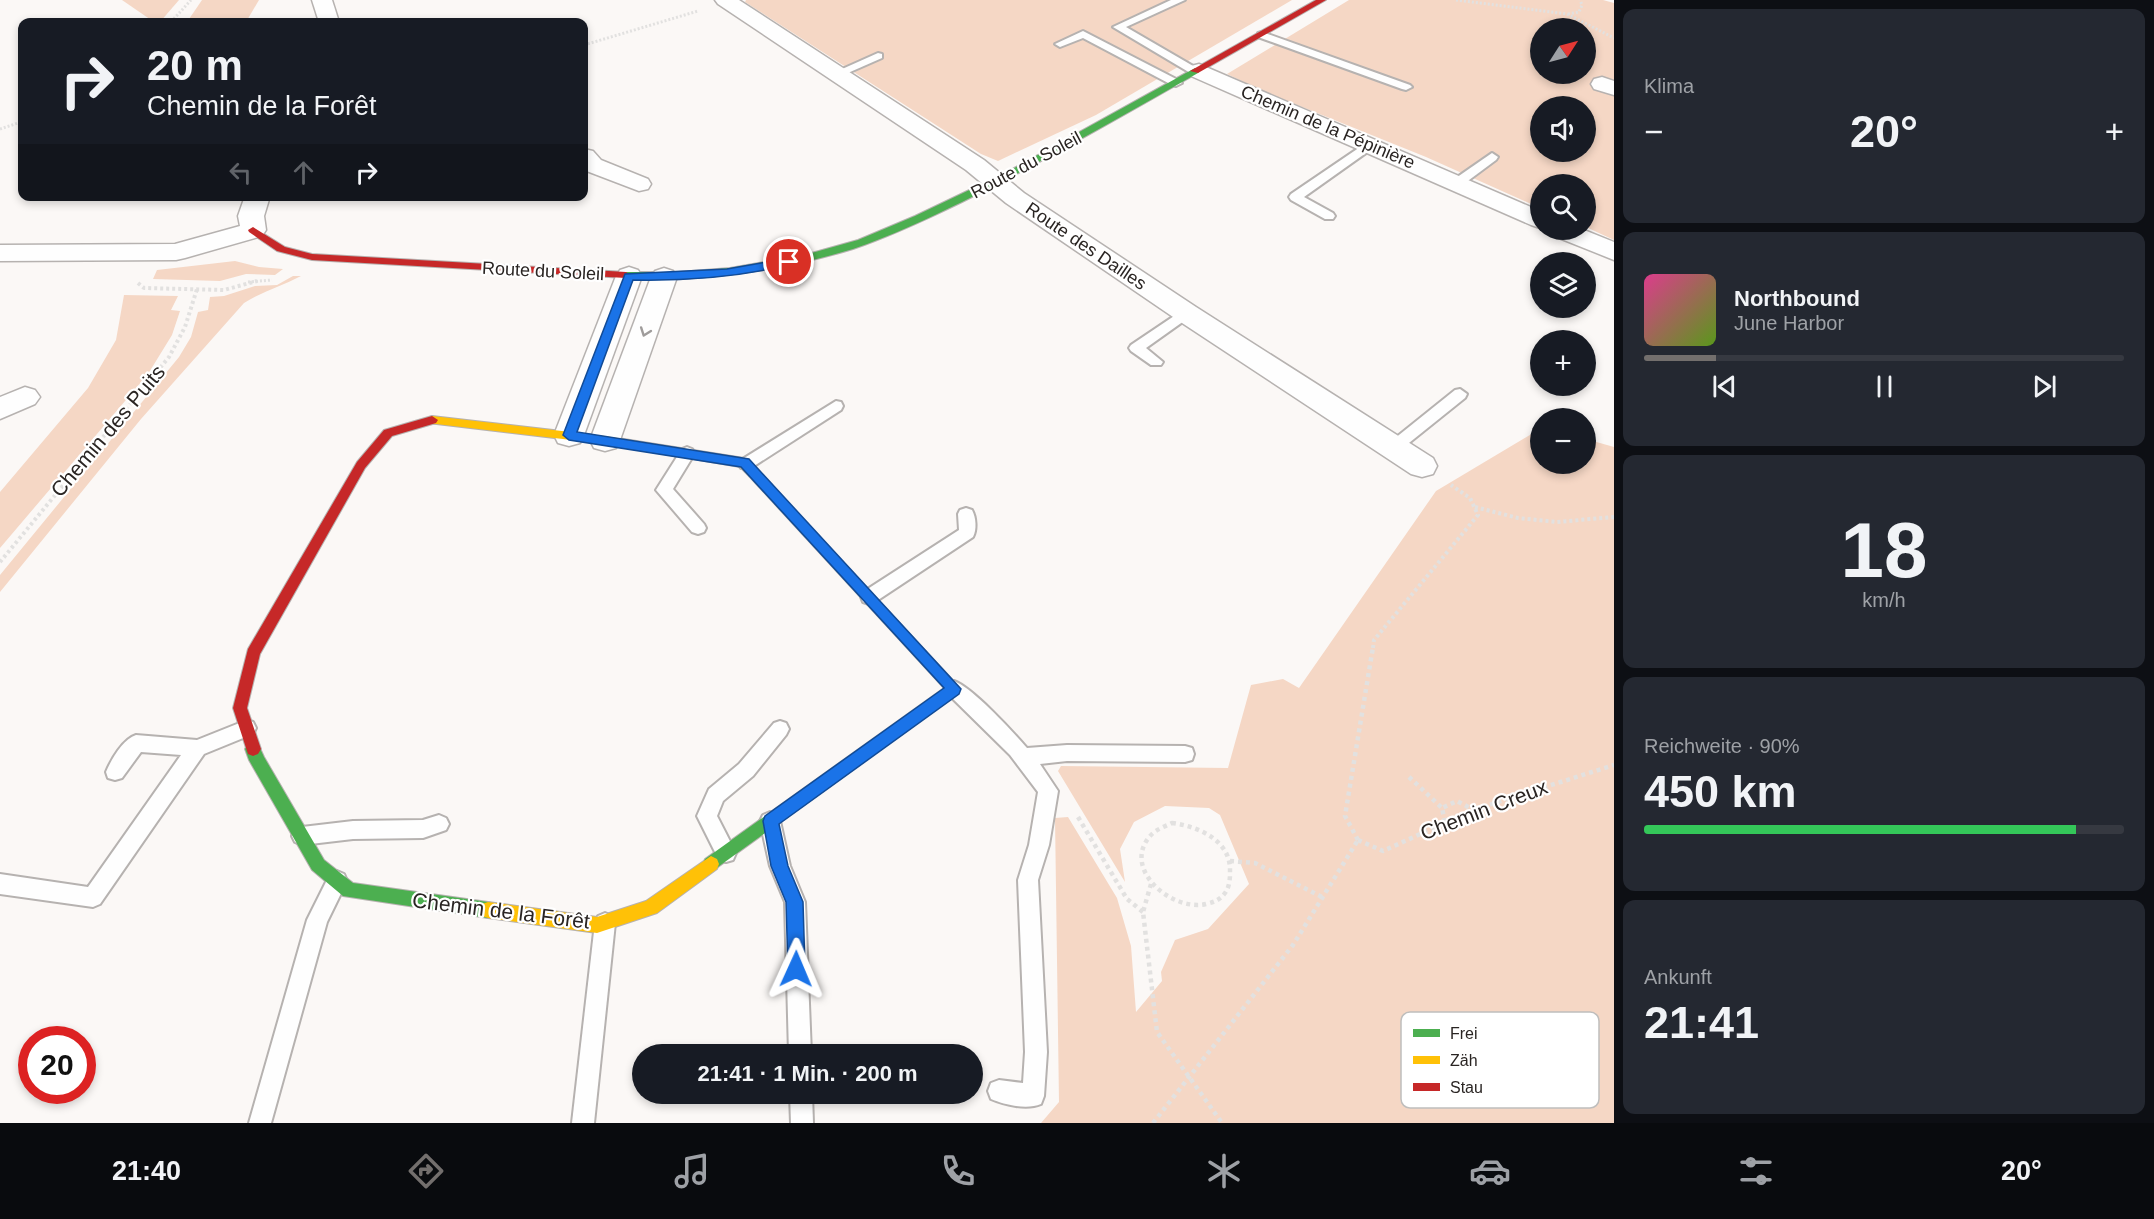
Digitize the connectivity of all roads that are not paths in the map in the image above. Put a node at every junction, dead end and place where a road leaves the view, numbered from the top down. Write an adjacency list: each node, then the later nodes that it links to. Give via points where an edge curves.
1 (322, 0): 5 (street)
2 (1180, 0): 9 (lane, via 1118,27)
3 (1322, 0): 6 (street, Route du Soleil)
4 (726, 1): 10 (street, Route des Dailles)
5 (328, 18)
6 (1262, 35): 9 (street, Route du Soleil); 12 (lane)
7 (1060, 44): 11 (lane, via 1083,34)
8 (878, 56): 10 (lane)
9 (1198, 71): 11 (street, Route du Soleil); 13 (street, Chemin de la Pépinière)
10 (837, 74): 16 (street, Route des Dailles)
11 (1176, 83): 16 (street, Route du Soleil)
12 (1406, 87)
13 (1369, 145): 17 (street, Chemin de la Pépinière); 20 (lane, via 1295,197)
14 (1492, 157): 17 (lane)
15 (588, 160): 18 (street)
16 (996, 182): 27 (street, Route du Soleil, via 907,224 835,251 765,267); 28 (street, Route des Dailles)
17 (1457, 183): 21 (street, Chemin de la Pépinière)
18 (639, 184)
19 (256, 201): 22 (street, via 251,216)
20 (1329, 216)
21 (1530, 216)
22 (253, 230): 25 (street, via 176,252); 26 (street, Route du Soleil, via 268,244 299,255)
23 (1586, 240): 24 (street)
24 (1614, 252)
25 (0, 253)
26 (629, 276): 27 (street, Route du Soleil); 32 (street)
27 (664, 277): 33 (street, one-way to 33)
28 (1186, 313): 29 (lane, via 1136,348); 34 (street, Route des Dailles)
29 (1156, 362)
30 (1460, 394): 34 (lane)
31 (836, 406): 36 (lane)
32 (569, 435): 33 (street, Chemin de la Forêt); 42 (street, Chemin de la Forêt, via 432,420 388,433 361,465 253,652 240,708)
33 (605, 440): 35 (street, Chemin de la Forêt)
34 (1394, 447): 37 (street, Route des Dailles)
35 (687, 453): 36 (street, Chemin de la Forêt); 39 (lane, via 664,490)
36 (746, 465): 40 (street)
37 (1422, 466)
38 (966, 513): 40 (lane, via 967,533)
39 (698, 528)
40 (869, 597): 41 (street)
41 (954, 689): 46 (lane); 48 (street, Chemin de la Forêt)
42 (247, 728): 44 (lane); 50 (street, Chemin de la Forêt, via 257,760)
43 (780, 729): 51 (lane, via 746,770 716,795 708,816)
44 (197, 748): 47 (lane, via 136,743); 53 (lane, via 93,897)
45 (1185, 754): 46 (lane, via 1067,753)
46 (1023, 757): 56 (lane, via 1048,791 1039,845 1028,880 1036,1052 1033,1096)
47 (115, 772)
48 (771, 821): 51 (street, Chemin de la Forêt); 55 (lane, via 780,866 795,902)
49 (439, 824): 50 (lane, via 423,829 353,830)
50 (302, 836): 52 (street, Chemin de la Forêt, via 318,865)
51 (726, 853): 54 (street, Chemin de la Forêt, via 651,907)
52 (337, 880): 54 (street, Chemin de la Forêt, via 349,891); 58 (lane, via 317,920)
53 (0, 884)
54 (605, 922): 59 (lane)
55 (800, 1044)
56 (999, 1091)
57 (801, 1104): 60 (lane)
58 (260, 1123)
59 (583, 1123)
60 (802, 1123)

